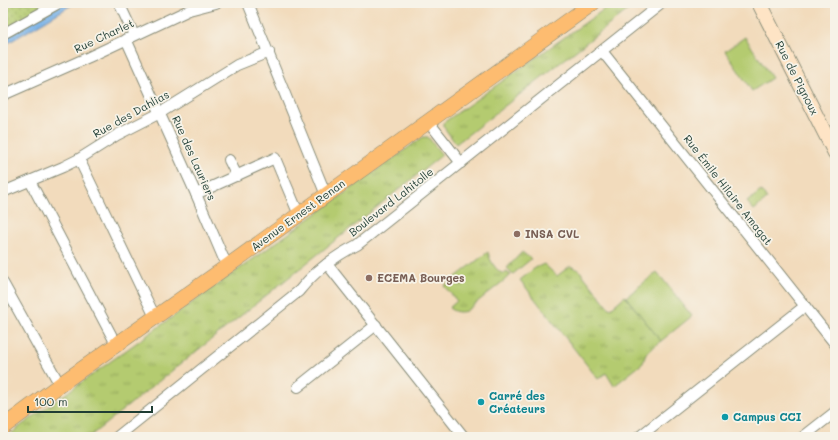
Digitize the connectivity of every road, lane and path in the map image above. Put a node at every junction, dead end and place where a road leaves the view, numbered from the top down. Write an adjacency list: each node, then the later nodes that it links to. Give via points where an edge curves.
1 (59, 3): 8 (street)
2 (120, 3): 9 (street, Rue des Lauriers)
3 (216, 3): 9 (street, Rue Charlet, via 189,10)
4 (248, 3): 11 (street)
5 (593, 3): 14 (main road, Avenue Ernest Renan)
6 (662, 3): 10 (street, Boulevard Lahitolle)
7 (759, 3): 15 (main road, Rue de Pignoux)
8 (3, 34)
9 (130, 37): 12 (street, Rue Charlet); 13 (street, Rue des Lauriers)
10 (602, 51): 18 (street, Boulevard Lahitolle); 28 (street, Rue Émile Hilaire Amagat)
11 (269, 52): 13 (street, Rue des Dahlias, via 237,66); 23 (street)
12 (3, 95)
13 (160, 113): 16 (street, Rue des Dahlias, via 117,135); 22 (street, Rue des Lauriers)
14 (428, 122): 18 (street); 23 (main road, Avenue Ernest Renan)
15 (835, 154)
16 (79, 159): 20 (street, Rue des Dahlias); 29 (street)
17 (229, 160): 19 (street)
18 (461, 163): 25 (street, Boulevard Lahitolle, via 357,245)
19 (237, 176): 22 (street); 24 (street, via 275,158)
20 (30, 181): 21 (street, Rue des Dahlias); 31 (street)
21 (3, 191)
22 (196, 194): 26 (street, Rue des Lauriers, via 223,257)
23 (326, 195): 24 (main road, Avenue Ernest Renan)
24 (299, 215): 26 (main road, Avenue Ernest Renan)
25 (327, 264): 30 (street); 37 (street, Boulevard Lahitolle, via 299,291)
26 (229, 265): 29 (main road, Avenue Ernest Renan)
27 (3, 283): 33 (street)
28 (805, 306): 32 (street, Rue Émile Hilaire Amagat); 39 (street)
29 (154, 317): 31 (main road, Avenue Ernest Renan)
30 (376, 325): 34 (street); 38 (street)
31 (116, 344): 33 (main road, Avenue Ernest Renan)
32 (835, 344)
33 (60, 385): 36 (main road, Avenue Ernest Renan)
34 (298, 387)
35 (835, 412): 40 (street)
36 (3, 426)
37 (117, 437)
38 (464, 437)
39 (639, 437)
40 (803, 437)

